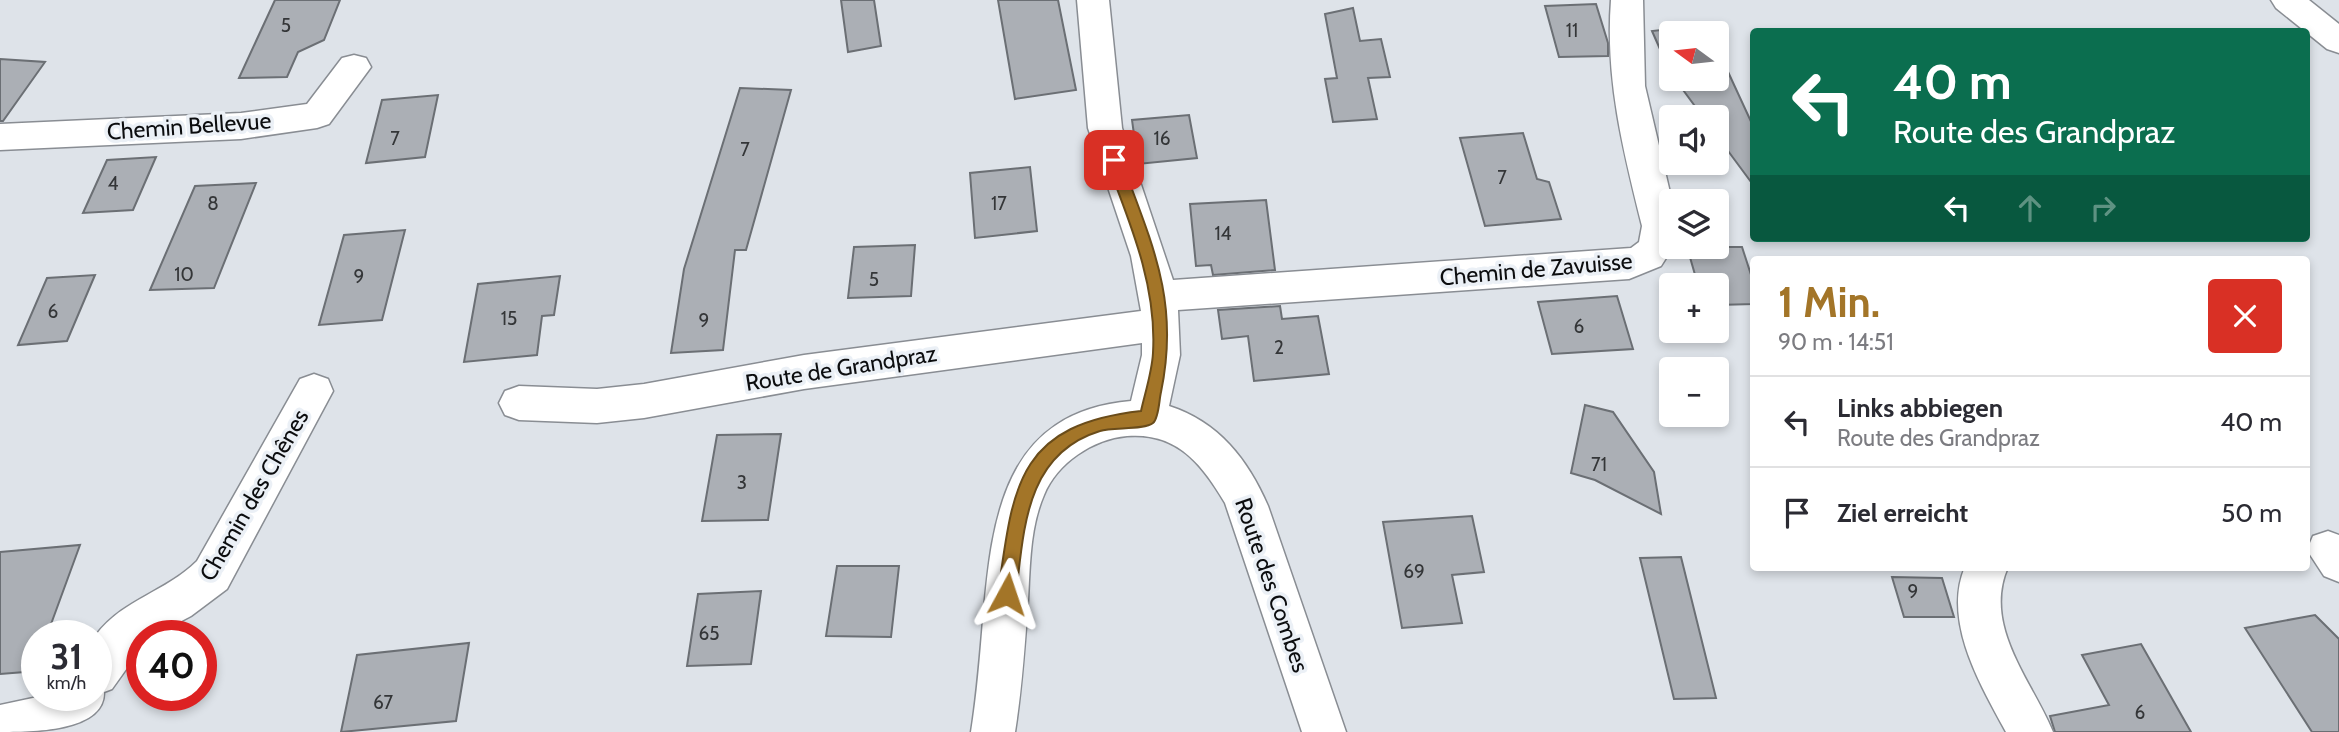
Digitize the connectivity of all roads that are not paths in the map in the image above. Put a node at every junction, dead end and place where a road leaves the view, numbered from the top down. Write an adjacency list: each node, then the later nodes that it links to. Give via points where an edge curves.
1 (1093, 0): 7 (street, via 1105,128 1149,256)
2 (1627, 0): 7 (street, Chemin de Zavuisse, via 1623,33 1627,95 1660,226 1657,247 1646,260)
3 (2287, 0): 4 (street)
4 (2339, 41)
5 (354, 67): 6 (street, Chemin Bellevue, via 317,115 241,126)
6 (0, 137)
7 (1160, 310): 9 (street, Route de Grandpraz, via 644,401 597,406); 10 (street, via 1161,355)
8 (314, 391): 12 (street, Chemin des Chênes, via 212,575 197,591 139,622)
9 (519, 403)
10 (1147, 418): 15 (street, Route des Combes, via 1100,423 1074,435 1054,449 1023,495 1010,559); 16 (street, Route des Combes, via 1188,433 1217,455 1236,480)
11 (1984, 571): 17 (street, via 1980,607 1984,637)
12 (112, 649)
13 (64, 711): 14 (street, via 50,719)
14 (0, 727)
15 (992, 732)
16 (1324, 732)
17 (2031, 732)

